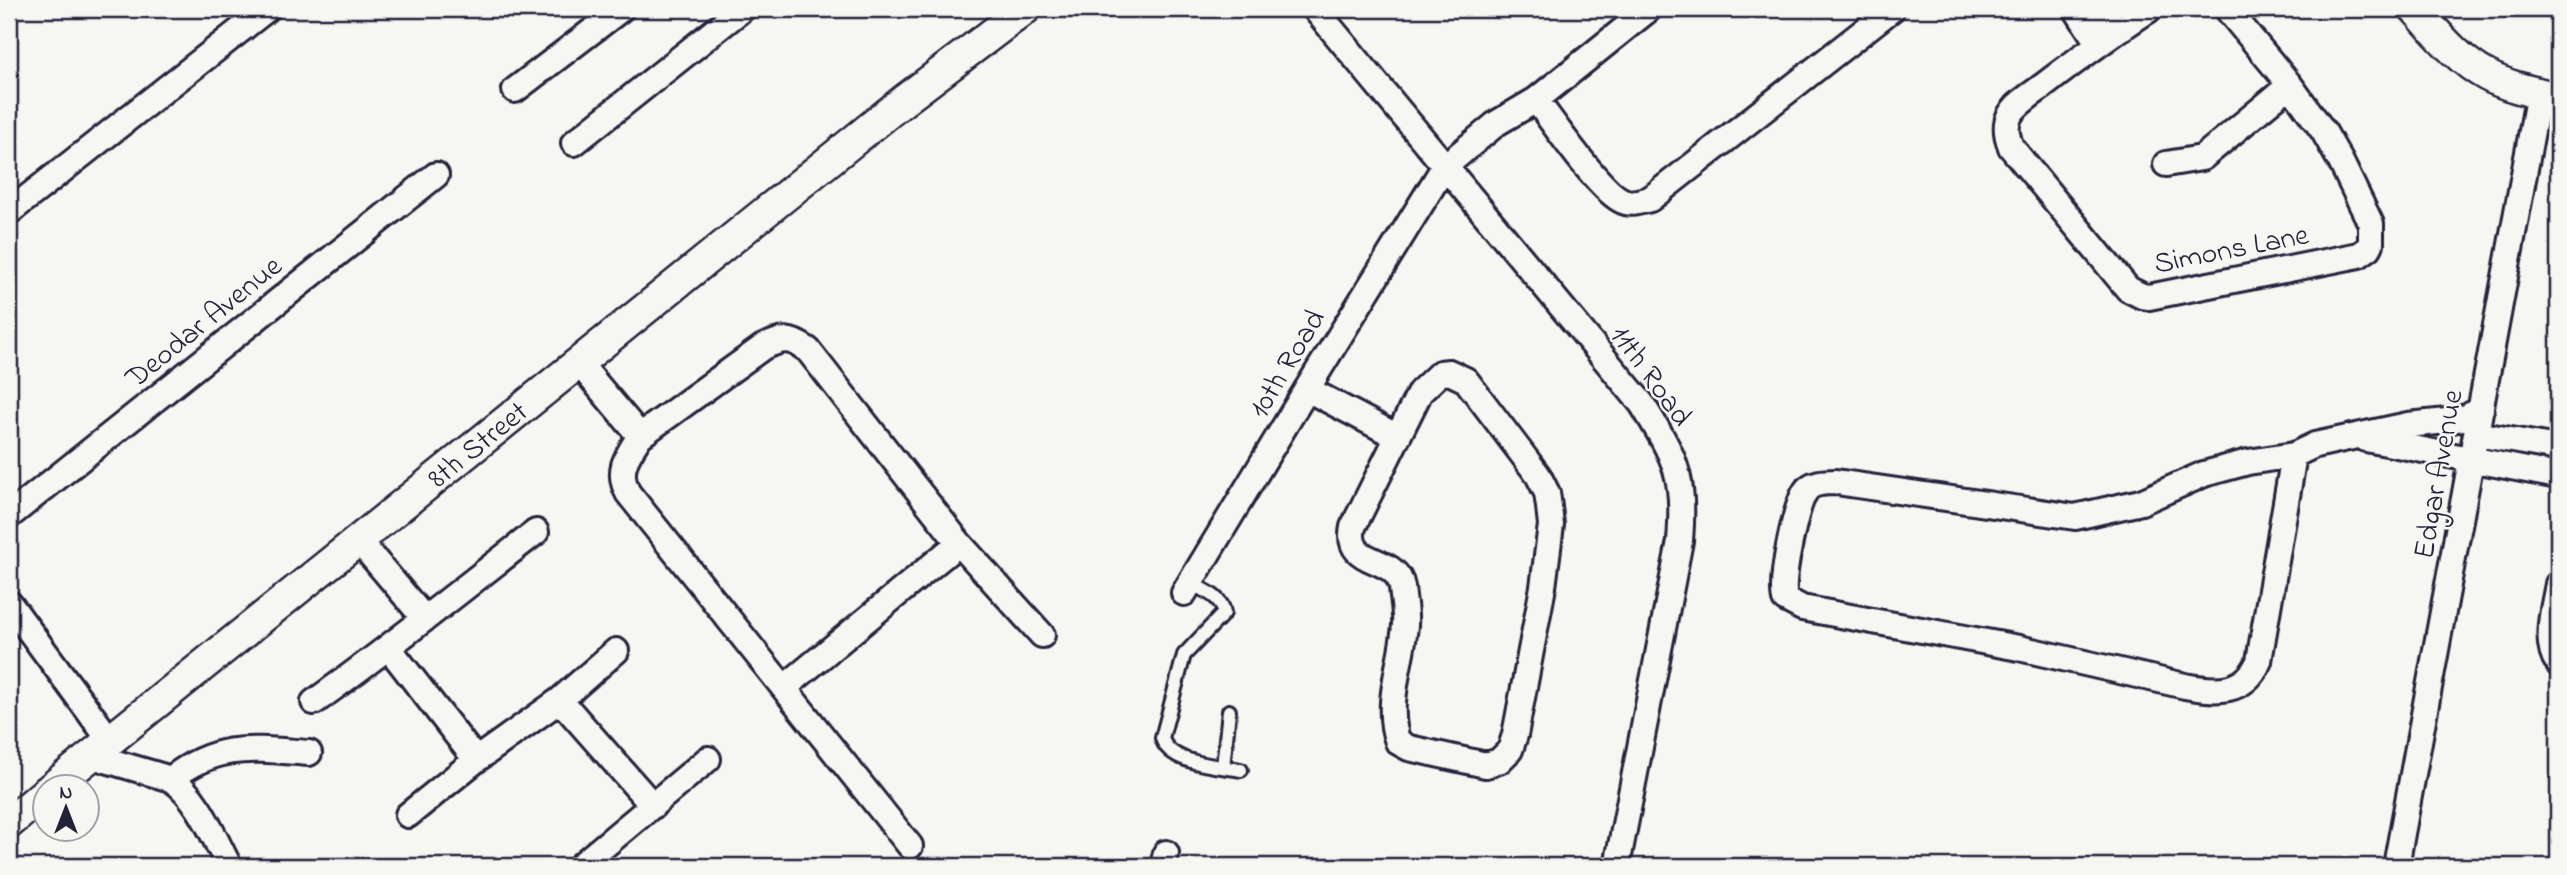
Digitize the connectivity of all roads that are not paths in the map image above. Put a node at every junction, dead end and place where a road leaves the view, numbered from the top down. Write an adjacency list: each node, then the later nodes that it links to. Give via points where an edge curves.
1 (267, 9): 24 (street)
2 (621, 9): 16 (street)
3 (742, 9): 20 (street)
4 (1002, 9): 19 (street, 8th Street)
5 (1025, 9): 19 (street, 8th Street)
6 (1315, 9): 22 (street, 11th Road)
7 (1649, 9): 18 (street, 10th Road)
8 (1892, 9): 18 (street, via 1650,200 1623,202 1615,196)
9 (2076, 9): 14 (street)
10 (2103, 9): 14 (street)
11 (2150, 9): 14 (street, Simons Lane)
12 (2227, 9): 15 (street, Simons Lane)
13 (2415, 9): 17 (street, via 2473,66 2502,82)
14 (2107, 37): 15 (street, Simons Lane, via 2013,111 2006,127 2011,147 2128,289 2142,296 2359,255 2369,248 2371,224 2360,199 2324,132)
15 (2290, 85): 21 (street, via 2202,158)
16 (516, 90)
17 (2549, 95): 27 (street, Edgar Avenue)
18 (1536, 100): 22 (street, 10th Road, via 1497,123)
19 (903, 101): 25 (street, 8th Street)
20 (574, 143)
21 (2166, 164)
22 (1444, 167): 26 (street, 10th Road); 66 (street, 11th Road, via 1642,404 1677,467 1682,488 1680,541)
23 (436, 175): 35 (street, Deodar Avenue)
24 (9, 212)
25 (578, 362): 28 (street); 37 (street, 8th Street)
26 (1307, 388): 29 (street); 40 (street, 10th Road)
27 (2481, 409): 30 (street, via 2467,417); 31 (street, Edgar Avenue)
28 (640, 436): 38 (street, via 763,347 792,340 808,350); 47 (street, via 622,470 628,493)
29 (1398, 437): 29 (street, via 1420,392 1440,373 1449,372 1466,380 1538,475 1547,494 1551,525 1543,587 1515,734 1510,750 1486,765 1409,748 1398,742 1393,731 1405,623 1401,582 1387,566 1356,551 1351,534)
30 (2357, 437): 31 (street); 33 (street, via 2315,445)
31 (2474, 446): 32 (street); 34 (street); 67 (street, Edgar Avenue)
32 (2558, 448)
33 (2294, 455): 33 (street, via 2204,474 2141,502 2075,517 1836,482 1814,485 1805,491 1792,536 1782,581 1785,599 1802,608 2020,648 2204,689 2230,687 2253,675 2259,660)
34 (2558, 476)
35 (9, 516)
36 (536, 532): 42 (street)
37 (359, 541): 42 (street); 51 (street, 8th Street)
38 (959, 543): 43 (street); 47 (street)
39 (2558, 584): 46 (street, via 2550,634)
40 (1187, 588): 55 (lane, via 1215,597 1224,613 1184,655 1162,738 1179,758)
41 (9, 603): 51 (street)
42 (424, 618): 44 (street)
43 (1042, 635)
44 (389, 648): 49 (street); 54 (street)
45 (616, 651): 48 (street)
46 (2558, 663)
47 (785, 687): 63 (street)
48 (560, 700): 54 (street); 60 (street)
49 (314, 702)
50 (1229, 711): 55 (lane)
51 (99, 747): 57 (street, 8th Street); 58 (street)
52 (309, 753): 58 (street, via 230,751 205,757)
53 (708, 759): 60 (street)
54 (476, 761): 61 (street)
55 (1223, 767): 56 (lane)
56 (1241, 770)
57 (67, 774)
58 (171, 779): 65 (street, via 194,801)
59 (32, 804): 62 (street)
60 (653, 806): 64 (street)
61 (408, 815)
62 (9, 824)
63 (910, 846)
64 (583, 865)
65 (229, 866)
66 (1617, 866)
67 (2396, 866)

